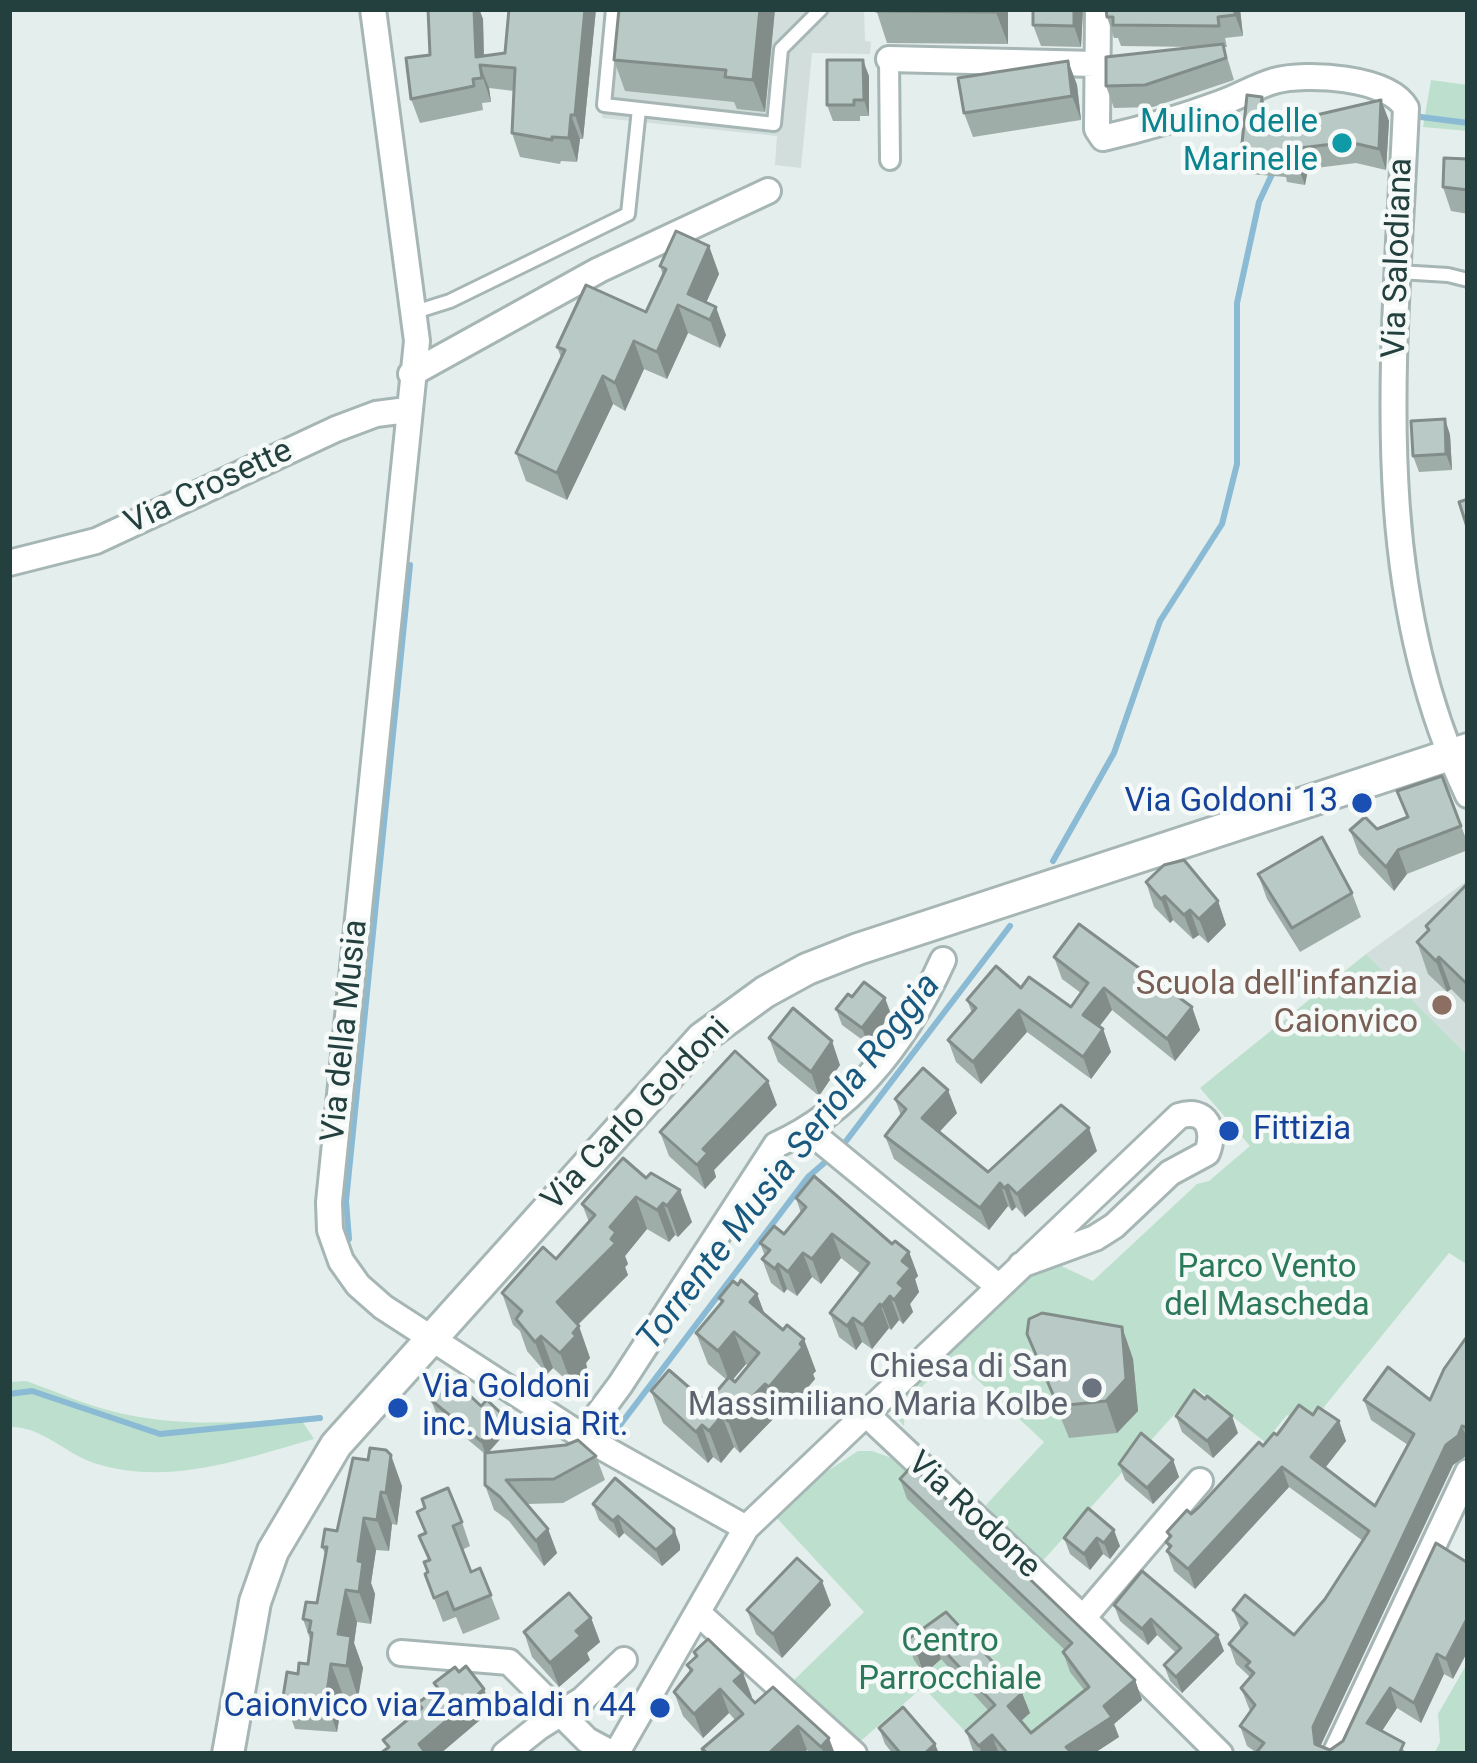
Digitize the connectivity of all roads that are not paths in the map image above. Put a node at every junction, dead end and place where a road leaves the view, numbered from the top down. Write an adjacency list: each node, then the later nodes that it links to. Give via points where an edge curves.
1 (373, 9): 12 (street, Via della Musia)
2 (614, 9): 7 (lane, via 604,105)
3 (821, 9): 7 (lane, via 781,49 774,124)
4 (1097, 9): 6 (street)
5 (889, 59): 6 (street); 8 (street)
6 (1096, 64): 10 (street, Via Salodiana, via 1103,138 1277,80 1372,83 1400,97 1406,108)
7 (640, 109): 12 (lane, via 628,214)
8 (890, 160)
9 (768, 191): 13 (street)
10 (1399, 272): 11 (lane); 16 (street, Via Salodiana, via 1392,449 1401,580)
11 (1468, 280)
12 (415, 312): 13 (street, Via della Musia)
13 (411, 374): 14 (street, Via della Musia)
14 (407, 410): 15 (street, Via Crosette, via 336,429 96,541); 22 (street, Via della Musia, via 329,1211 349,1274)
15 (9, 563)
16 (1458, 752): 17 (street, Via Salodiana); 22 (street, Via Carlo Goldoni, via 858,949 765,992 670,1071)
17 (1468, 795)
18 (943, 960): 19 (street, via 903,1038)
19 (808, 1130): 21 (street); 24 (street, via 776,1145)
20 (1021, 1265): 20 (street, via 1114,1226 1170,1173 1207,1153 1209,1124 1178,1116); 21 (street)
21 (998, 1286): 23 (street)
22 (429, 1339): 24 (street, Via della Musia); 33 (street, Via Carlo Goldoni, via 336,1445 273,1551 255,1602)
23 (865, 1413): 27 (street); 29 (street, Via Rodone, via 974,1506)
24 (582, 1436): 27 (street, Via della Musia)
25 (1468, 1472): 38 (street)
26 (1200, 1481): 29 (street)
27 (746, 1528): 28 (street)
28 (698, 1613): 35 (street); 36 (street)
29 (1083, 1618): 37 (street, Via Rodone)
30 (400, 1653): 32 (street, via 509,1662)
31 (624, 1660): 32 (street)
32 (561, 1714): 34 (street); 35 (street)
33 (228, 1754)
34 (506, 1754)
35 (614, 1754)
36 (854, 1754)
37 (1220, 1754)
38 (1335, 1754)

